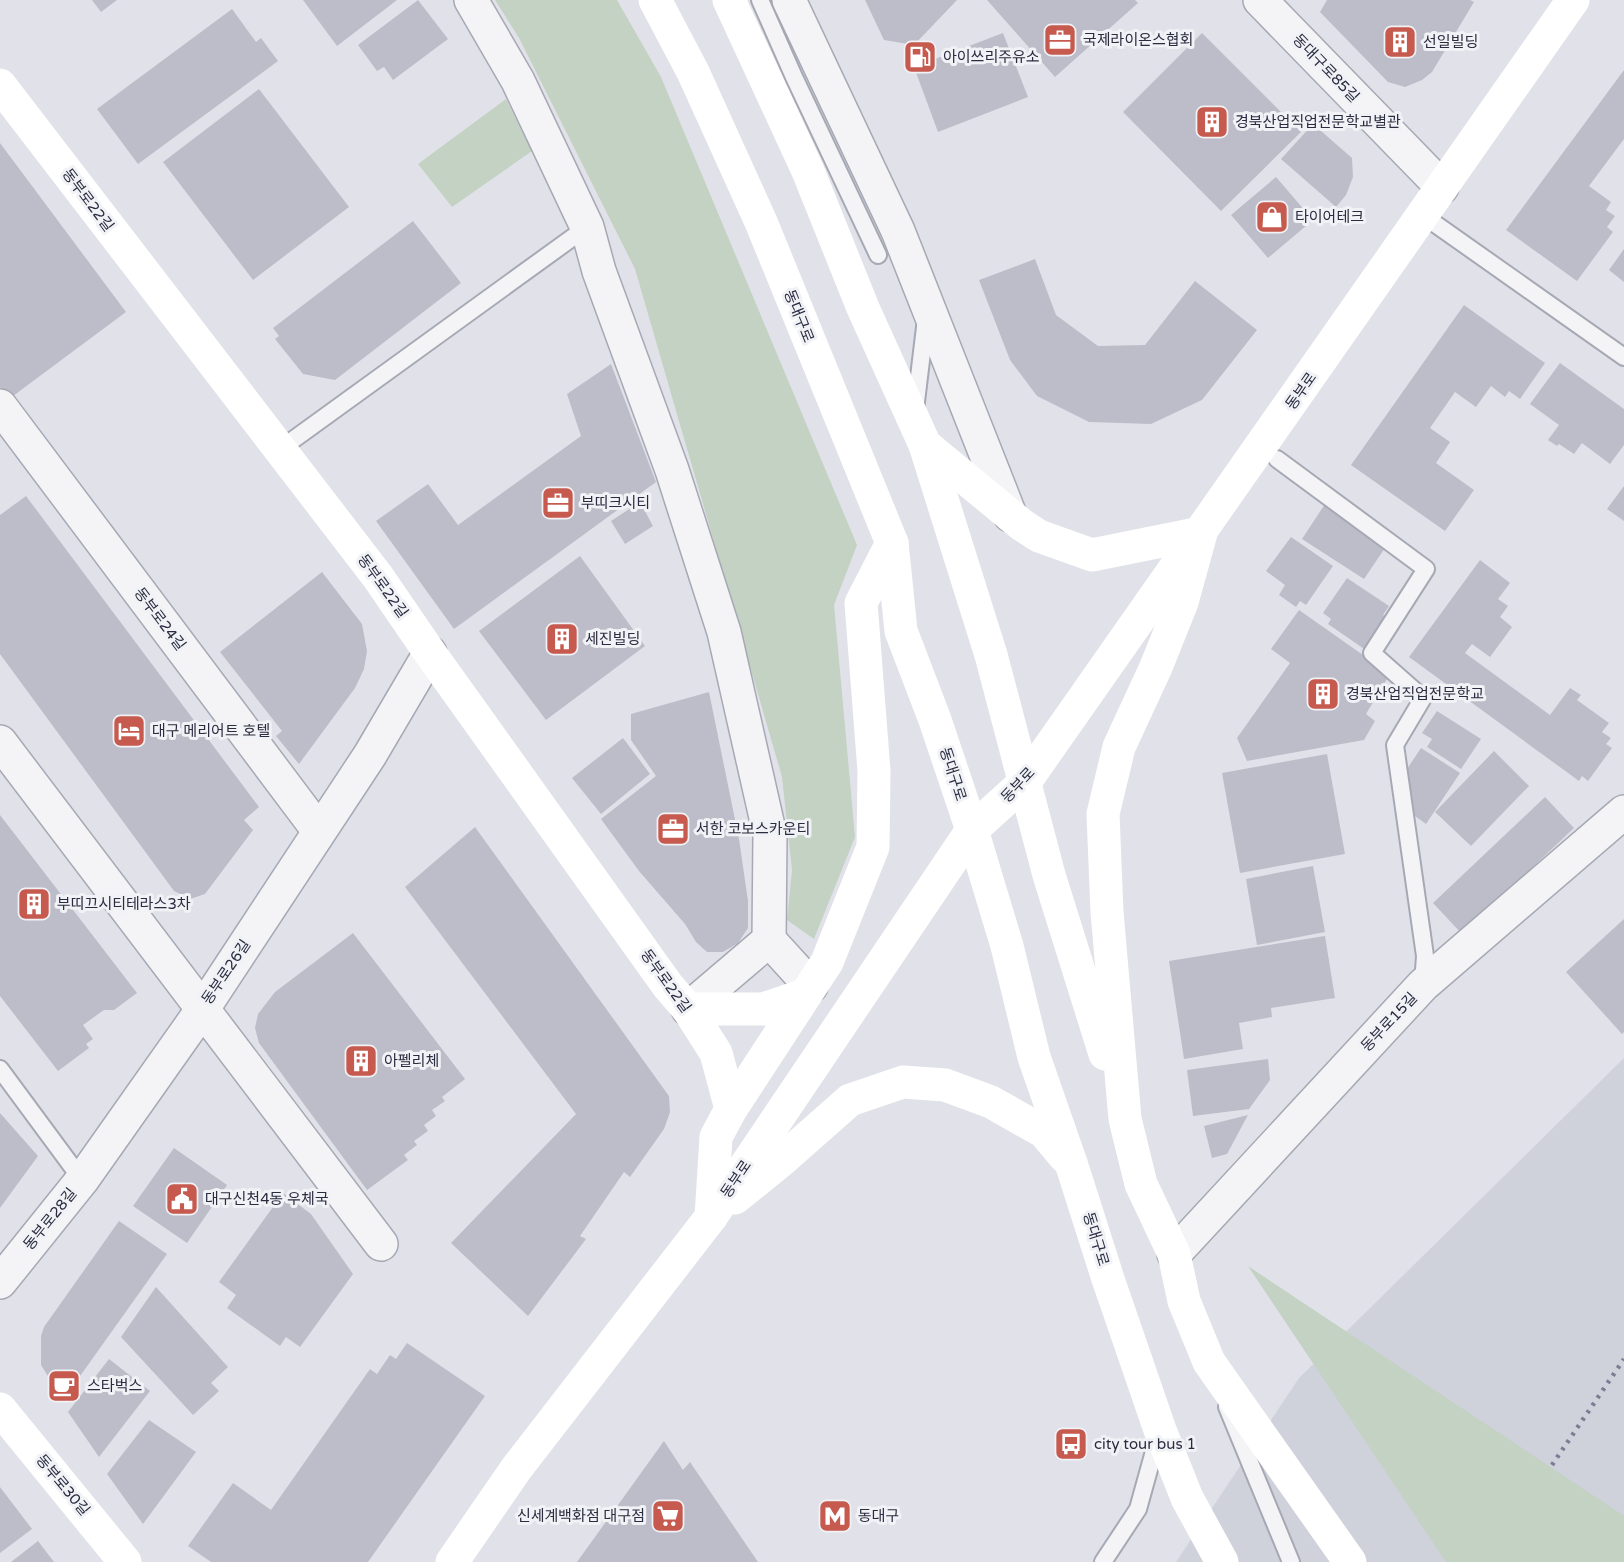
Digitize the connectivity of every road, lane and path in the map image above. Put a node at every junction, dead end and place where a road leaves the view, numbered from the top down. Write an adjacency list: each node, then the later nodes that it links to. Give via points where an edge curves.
1 (471, 0): 11 (street, via 518,81)
2 (655, 0): 21 (main road, 동대구로, via 693,72 760,222)
3 (729, 0): 16 (main road, via 808,171 863,308)
4 (760, 0): 12 (lane)
5 (789, 0): 13 (street, via 898,231)
6 (1260, 0): 9 (street, 동대구로85길)
7 (1573, 0): 9 (main road, 동부로)
8 (0, 86): 17 (main road, 동부로22길)
9 (1443, 187): 10 (main road, 동부로)
10 (1424, 216): 14 (lane); 20 (main road, 동부로)
11 (587, 227): 17 (lane); 28 (street, via 599,272 672,470 724,632 770,835)
12 (878, 255)
13 (928, 306): 16 (lane); 19 (street)
14 (1624, 357)
15 (0, 406): 27 (street, 동부로24길)
16 (919, 432): 19 (main road); 24 (main road, via 991,655)
17 (279, 450): 22 (main road, 동부로22길, via 378,577)
18 (1277, 459): 29 (lane, via 1426,569 1372,653 1423,698 1395,745 1425,956)
19 (1010, 515): 20 (main road, via 1039,536 1092,555)
20 (1201, 533): 24 (main road, 동부로); 35 (main road, via 1182,602 1119,747 1103,814 1107,912)
21 (892, 543): 26 (main road, 동대구로, via 901,631); 30 (main road, via 861,603 874,771 873,847 827,962)
22 (430, 653): 27 (street, 동부로26길, via 370,755); 32 (main road, 동부로22길)
23 (0, 742): 31 (street, 동부로26길)
24 (1025, 782): 26 (main road, 동부로); 35 (main road, via 1049,875)
25 (1624, 813): 29 (street, 동부로15길)
26 (972, 830): 36 (main road, 동대구로, via 1007,946 1034,1057); 38 (main road, 동부로)
27 (319, 831): 31 (street, 동부로26길)
28 (769, 940): 30 (street); 32 (street)
29 (1423, 985): 40 (street, 동부로15길)
30 (808, 991): 32 (main road, via 763,1009); 34 (main road)
31 (202, 1010): 37 (street); 39 (street)
32 (688, 1010): 34 (main road, 동부로22길, via 716,1053)
33 (0, 1069): 37 (lane, 동부로28길)
34 (731, 1108): 38 (main road, via 716,1137)
35 (1125, 1119): 40 (main road, via 1141,1184)
36 (1072, 1166): 38 (main road, via 1044,1132 992,1102 945,1086 903,1082 850,1100); 44 (main road, 동대구로)
37 (82, 1180): 41 (street, 동부로28길)
38 (711, 1217): 46 (main road, 동부로, via 516,1469)
39 (381, 1244)
40 (1174, 1254): 42 (main road, via 1184,1301)
41 (0, 1282)
42 (1209, 1362): 49 (lane); 50 (main road)
43 (0, 1409): 45 (main road, 동부로30길)
44 (1160, 1430): 47 (lane, via 1138,1509); 48 (main road, 동대구로, via 1187,1498)
45 (125, 1562)
46 (452, 1562)
47 (1103, 1562)
48 (1222, 1562)
49 (1290, 1562)
50 (1350, 1562)

